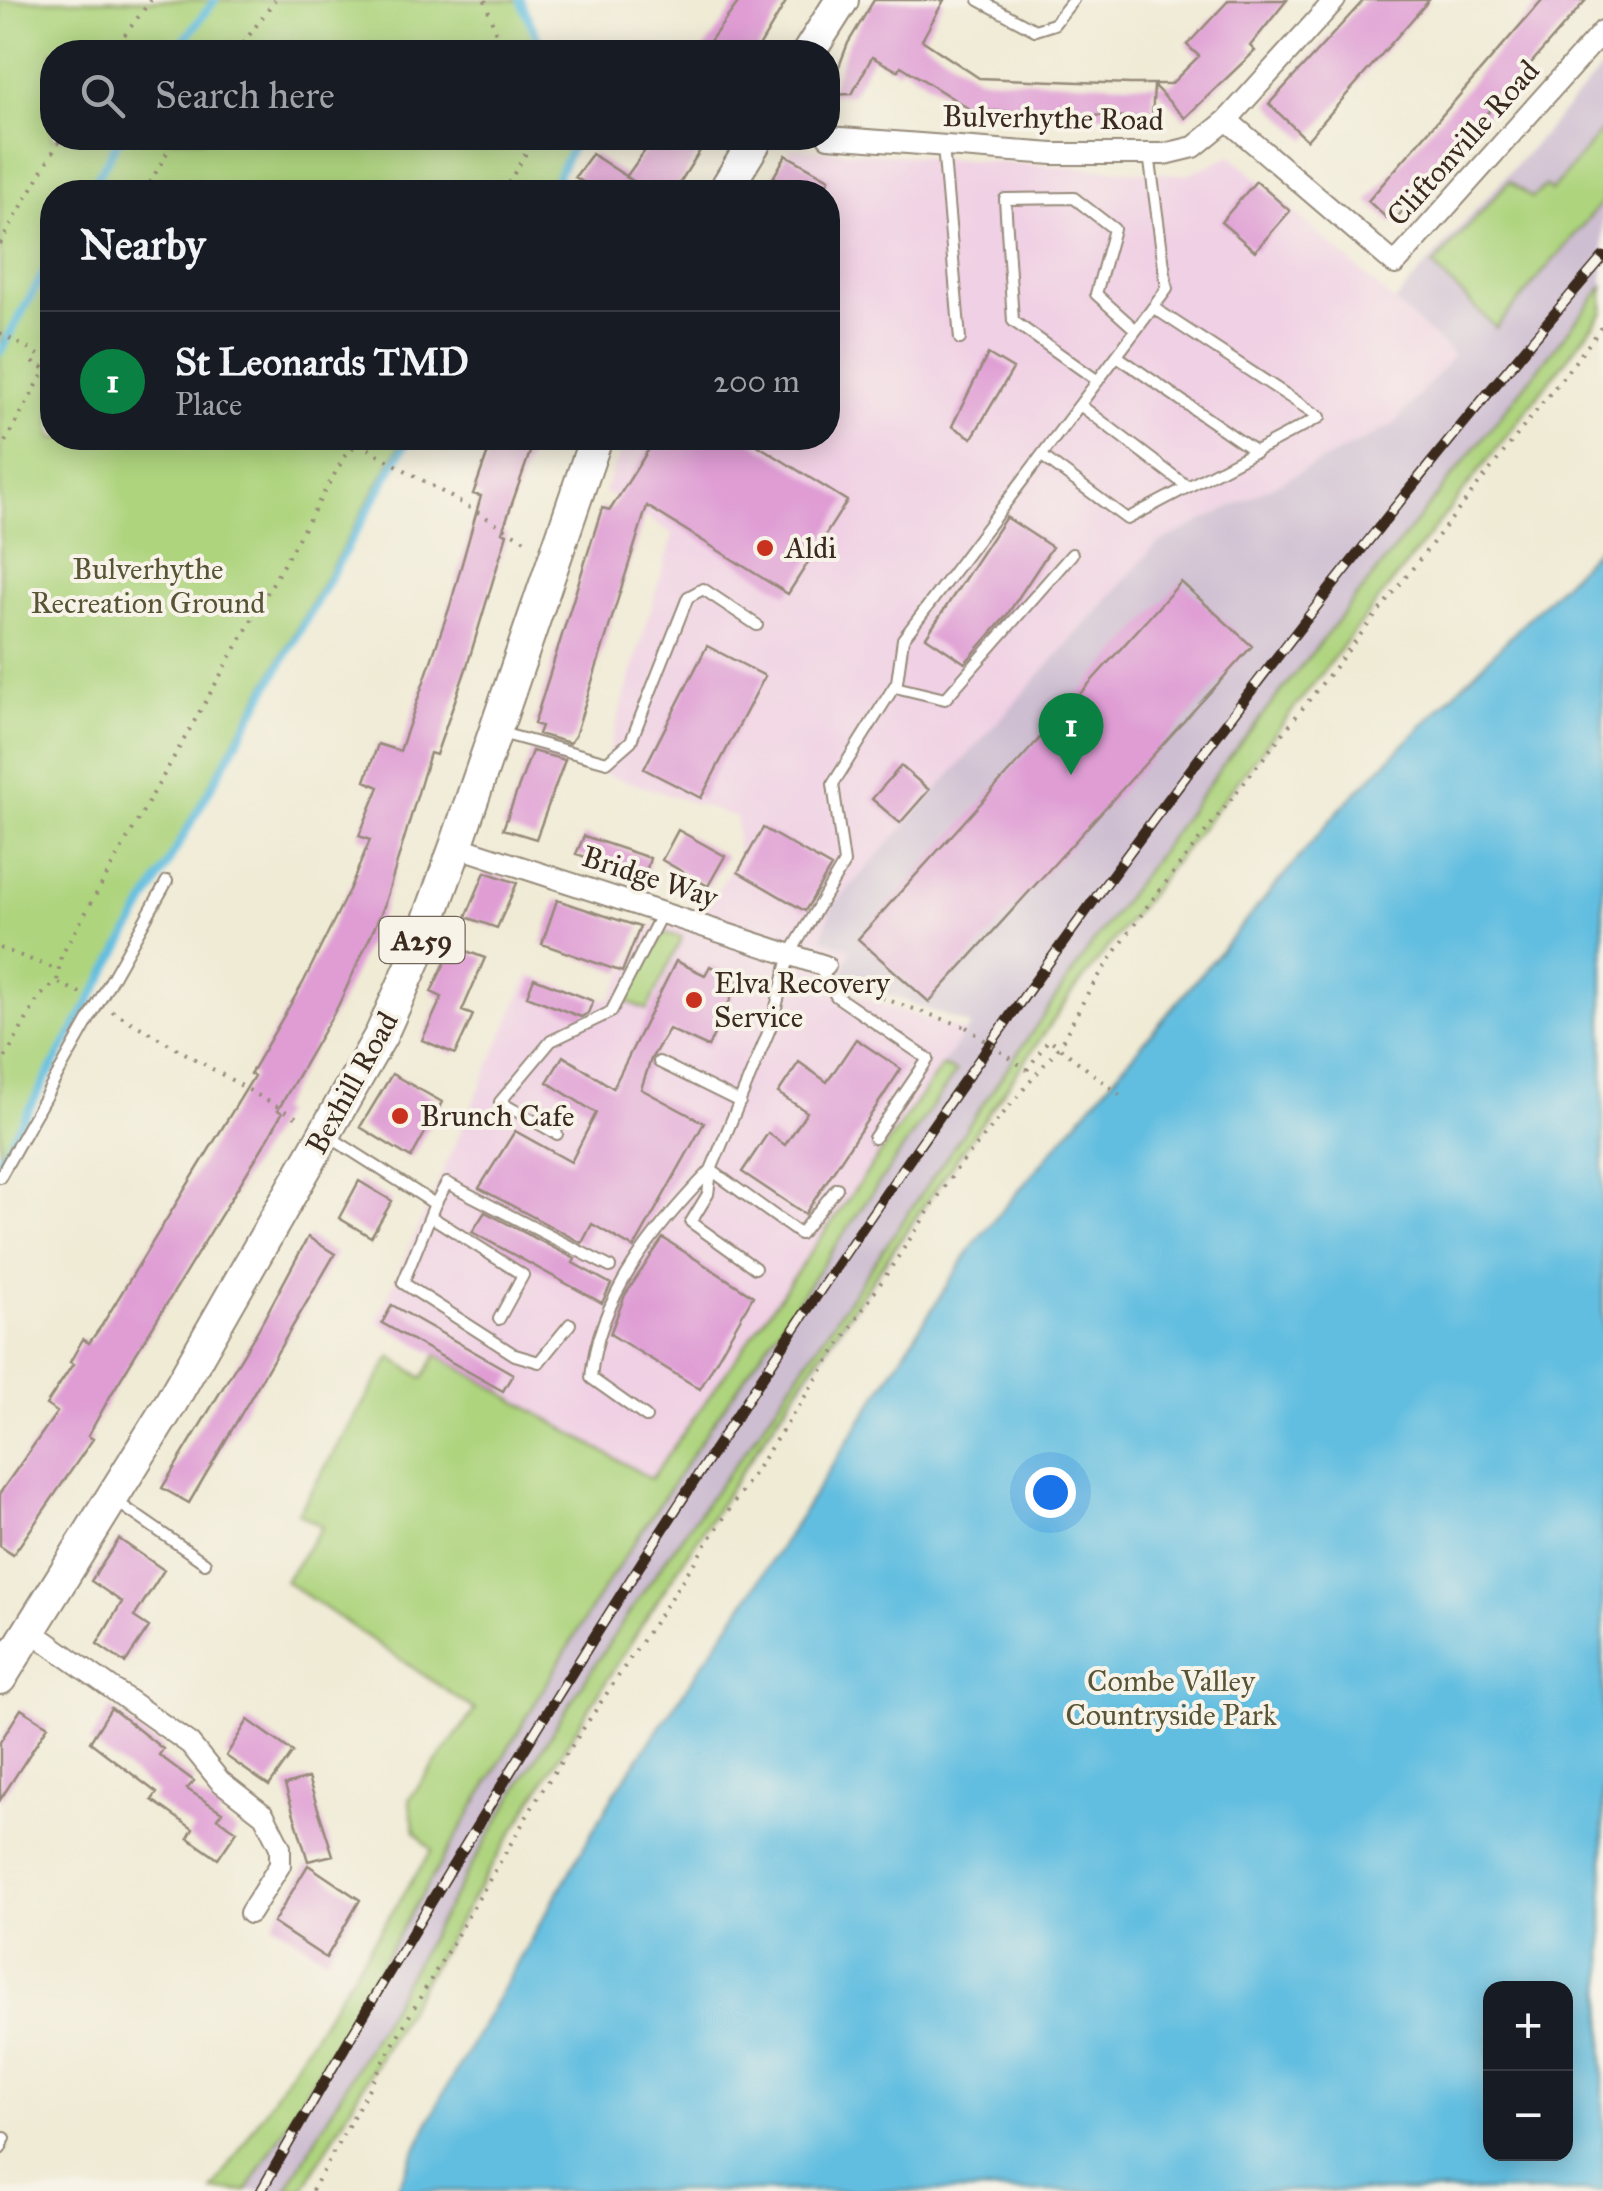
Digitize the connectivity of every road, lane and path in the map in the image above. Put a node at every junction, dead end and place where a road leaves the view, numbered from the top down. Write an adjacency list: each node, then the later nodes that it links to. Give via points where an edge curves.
1 (150, 0): 9 (path)
2 (275, 0): 10 (path)
3 (485, 0): 11 (path)
4 (842, 0): 12 (highway)
5 (979, 0): 6 (lane, via 1035,30 1054,24)
6 (1073, 0)
7 (1335, 0): 13 (street, Bulverhythe Road)
8 (1603, 30): 13 (street, Cliftonville Road, via 1395,264)
9 (121, 40)
10 (246, 40)
11 (498, 40)
12 (817, 40)
13 (1226, 120): 20 (street, Bulverhythe Road, via 1194,146)
14 (840, 139): 15 (street, Bulverhythe Road)
15 (943, 146): 20 (street, Bulverhythe Road); 29 (lane)
16 (53, 150): 24 (path)
17 (169, 150): 21 (path)
18 (528, 150): 22 (path)
19 (750, 150): 23 (highway)
20 (1149, 154): 25 (lane, via 1168,290)
21 (152, 180)
22 (509, 180)
23 (731, 180)
24 (0, 244)
25 (1154, 308): 27 (lane); 39 (lane, via 1320,418)
26 (1603, 326): 57 (path, via 1148,905)
27 (1136, 330): 30 (lane); 33 (lane, via 1096,294 1114,230 1074,198 1005,198 1013,321)
28 (0, 332): 31 (path, via 39,355 34,363)
29 (960, 338)
30 (1117, 356): 33 (lane); 39 (lane)
31 (40, 366)
32 (40, 379): 38 (path)
33 (1098, 382): 34 (lane)
34 (1080, 405): 40 (lane); 41 (lane)
35 (351, 450): 53 (path)
36 (380, 450): 43 (path)
37 (592, 450): 43 (highway, Bexhill Road / A259)
38 (0, 451)
39 (1256, 452): 41 (lane)
40 (1042, 456): 41 (lane, via 1127,520); 45 (lane, via 904,638)
41 (1188, 487)
42 (1072, 554): 45 (lane, via 944,698)
43 (556, 558): 46 (highway, Bexhill Road / A259)
44 (757, 625): 46 (lane, via 702,589 688,597 631,742 608,762)
45 (894, 686): 51 (lane, via 834,784 844,863)
46 (496, 731): 47 (highway, Bexhill Road / A259)
47 (456, 846): 49 (street, Bridge Way); 62 (highway, Bexhill Road / A259, via 381,1035)
48 (167, 880): 56 (lane)
49 (662, 912): 51 (street, Bridge Way); 63 (lane, via 611,1012 550,1041 500,1102)
50 (0, 948): 53 (path)
51 (790, 954): 52 (street, Bridge Way); 61 (lane, via 771,1026)
52 (821, 964): 64 (lane, via 836,996 928,1059)
53 (58, 970): 54 (path)
54 (57, 982): 56 (path); 59 (path, via 38,997)
55 (881, 998): 57 (path, bridge, via 966,1027 1027,1070 1049,1039)
56 (95, 1002): 62 (path); 66 (lane)
57 (1059, 1047): 60 (path); 80 (path, via 956,1170 543,1789)
58 (660, 1062): 61 (lane)
59 (0, 1068)
60 (1122, 1096)
61 (740, 1102): 65 (lane)
62 (325, 1134): 68 (lane); 75 (highway, Bexhill Road / A259)
63 (557, 1134)
64 (874, 1138)
65 (711, 1170): 67 (lane, via 800,1234); 71 (lane, via 708,1194 691,1222); 74 (lane, via 654,1230 594,1340 591,1378)
66 (0, 1177)
67 (837, 1188)
68 (435, 1204): 69 (lane); 70 (lane, via 448,1183)
69 (430, 1216): 72 (lane, via 523,1275); 73 (lane, via 403,1283 539,1362)
70 (610, 1267)
71 (755, 1268)
72 (499, 1320)
73 (570, 1324)
74 (646, 1417)
75 (112, 1499): 76 (lane); 77 (highway, Bexhill Road / A259)
76 (205, 1563)
77 (31, 1631): 78 (highway, Bexhill Road / A259); 79 (street, via 190,1744 220,1780 264,1815 280,1847 280,1865)
78 (0, 1678)
79 (250, 1913)
80 (312, 2191)

